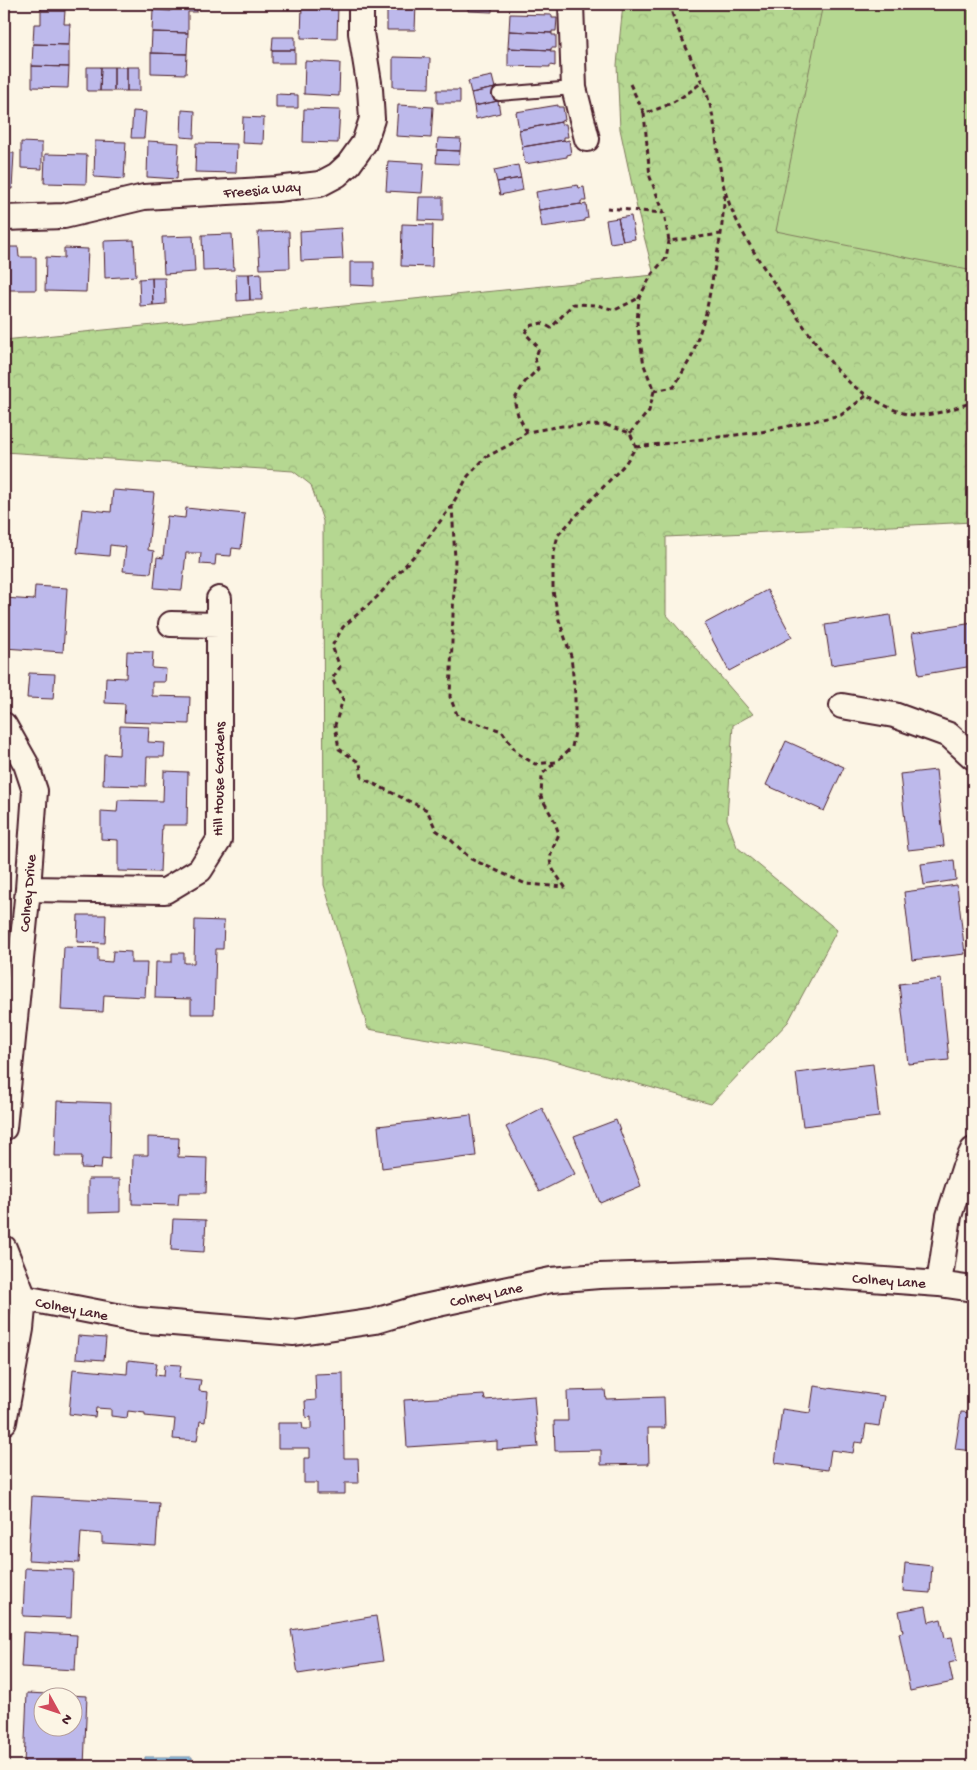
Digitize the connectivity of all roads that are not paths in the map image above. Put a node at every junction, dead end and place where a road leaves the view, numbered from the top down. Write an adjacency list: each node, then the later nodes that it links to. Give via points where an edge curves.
1 (361, 4): 6 (street, Freesia Way, via 361,33 372,119 364,143 337,175 320,184 144,198 64,216)
2 (571, 4): 3 (street)
3 (574, 88): 4 (lane); 5 (street)
4 (499, 94)
5 (587, 139)
6 (4, 218)
7 (219, 599): 9 (street, Hill House Gardens)
8 (171, 624): 9 (street)
9 (219, 625): 13 (street, Hill House Gardens, via 219,840 200,870 165,892)
10 (842, 706): 12 (street, via 894,715 949,735)
11 (4, 725): 13 (street, Colney Drive, via 26,764 35,791)
12 (973, 757)
13 (28, 889): 14 (street, Colney Drive)
14 (4, 1128)
15 (973, 1150): 17 (street, via 949,1216)
16 (4, 1248): 19 (street)
17 (940, 1284): 18 (street, Colney Lane); 19 (street, Colney Lane, via 762,1270 599,1276 551,1280 419,1308 376,1321 294,1333 137,1320)
18 (973, 1289)
19 (14, 1296): 20 (street, via 20,1329)
20 (4, 1422)

